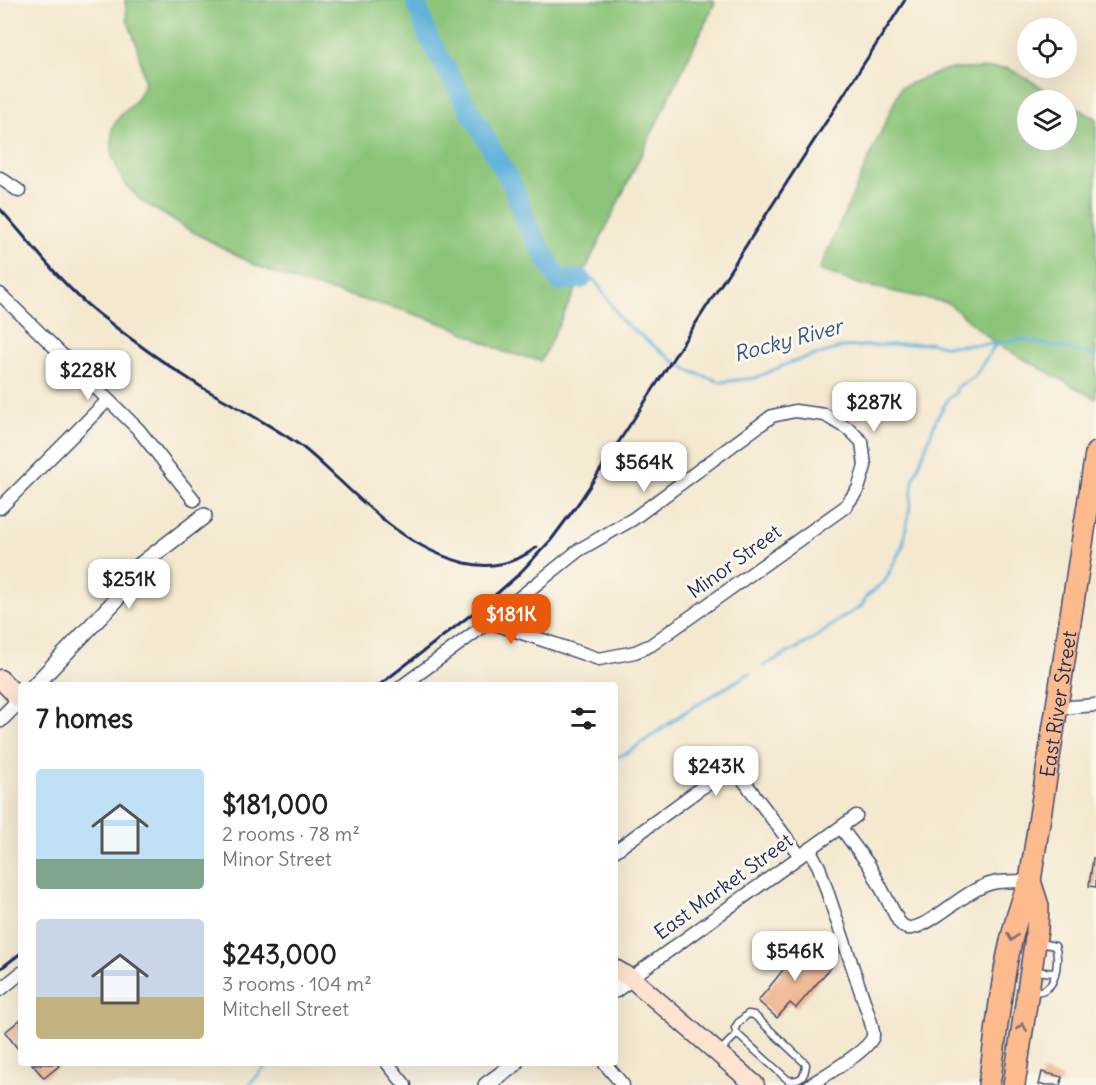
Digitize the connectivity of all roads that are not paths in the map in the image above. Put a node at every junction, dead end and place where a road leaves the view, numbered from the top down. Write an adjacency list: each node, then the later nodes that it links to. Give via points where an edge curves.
1 (0, 178): 2 (street)
2 (19, 191)
3 (0, 294): 4 (street)
4 (108, 400): 6 (street, via 138,429); 7 (street)
5 (1096, 453): 16 (highway, East River Street)
6 (194, 500)
7 (0, 508)
8 (204, 516): 11 (street, via 134,570 116,600)
9 (489, 622): 9 (street, Minor Street, via 599,659 651,645 844,507 858,489 865,466 862,442 825,416 795,411 772,416 633,519 579,550); 12 (street)
10 (0, 679): 13 (main road)
11 (38, 682)
12 (407, 682)
13 (18, 696)
14 (18, 702): 17 (street)
15 (1096, 705): 16 (street)
16 (1058, 708): 22 (highway, East River Street)
17 (0, 720)
18 (856, 816): 19 (street, East Market Street)
19 (841, 828): 21 (street, East Market Street); 22 (street, via 869,865 905,927 926,922 975,890 993,883)
20 (618, 849): 21 (street, via 730,771 741,777)
21 (805, 853): 28 (street, East Market Street); 42 (street, via 819,867 873,1035 869,1044 849,1060)
22 (1030, 881): 23 (highway, East River Street, via 1038,906); 43 (highway, East River Street, one-way to 43, via 1012,936)
23 (1035, 942): 25 (highway, East River Street); 26 (lane, via 1055,946)
24 (618, 971): 28 (main road)
25 (1031, 971): 26 (lane); 31 (highway, East River Street)
26 (1054, 973): 31 (lane, via 1049,988)
27 (18, 975): 30 (street)
28 (631, 978): 29 (street, East Market Street); 33 (main road)
29 (618, 988)
30 (0, 990)
31 (1028, 993): 44 (highway, East River Street, one-way to 31)
32 (737, 1034): 33 (lane); 37 (lane); 37 (lane, via 738,1023 748,1014 754,1016 806,1064 806,1074)
33 (718, 1053): 41 (main road)
34 (390, 1066): 38 (street)
35 (512, 1066): 39 (street)
36 (606, 1066): 40 (street)
37 (790, 1082)
38 (405, 1085)
39 (486, 1085)
40 (623, 1085)
41 (755, 1085)
42 (810, 1085)
43 (989, 1085)
44 (1014, 1085)

